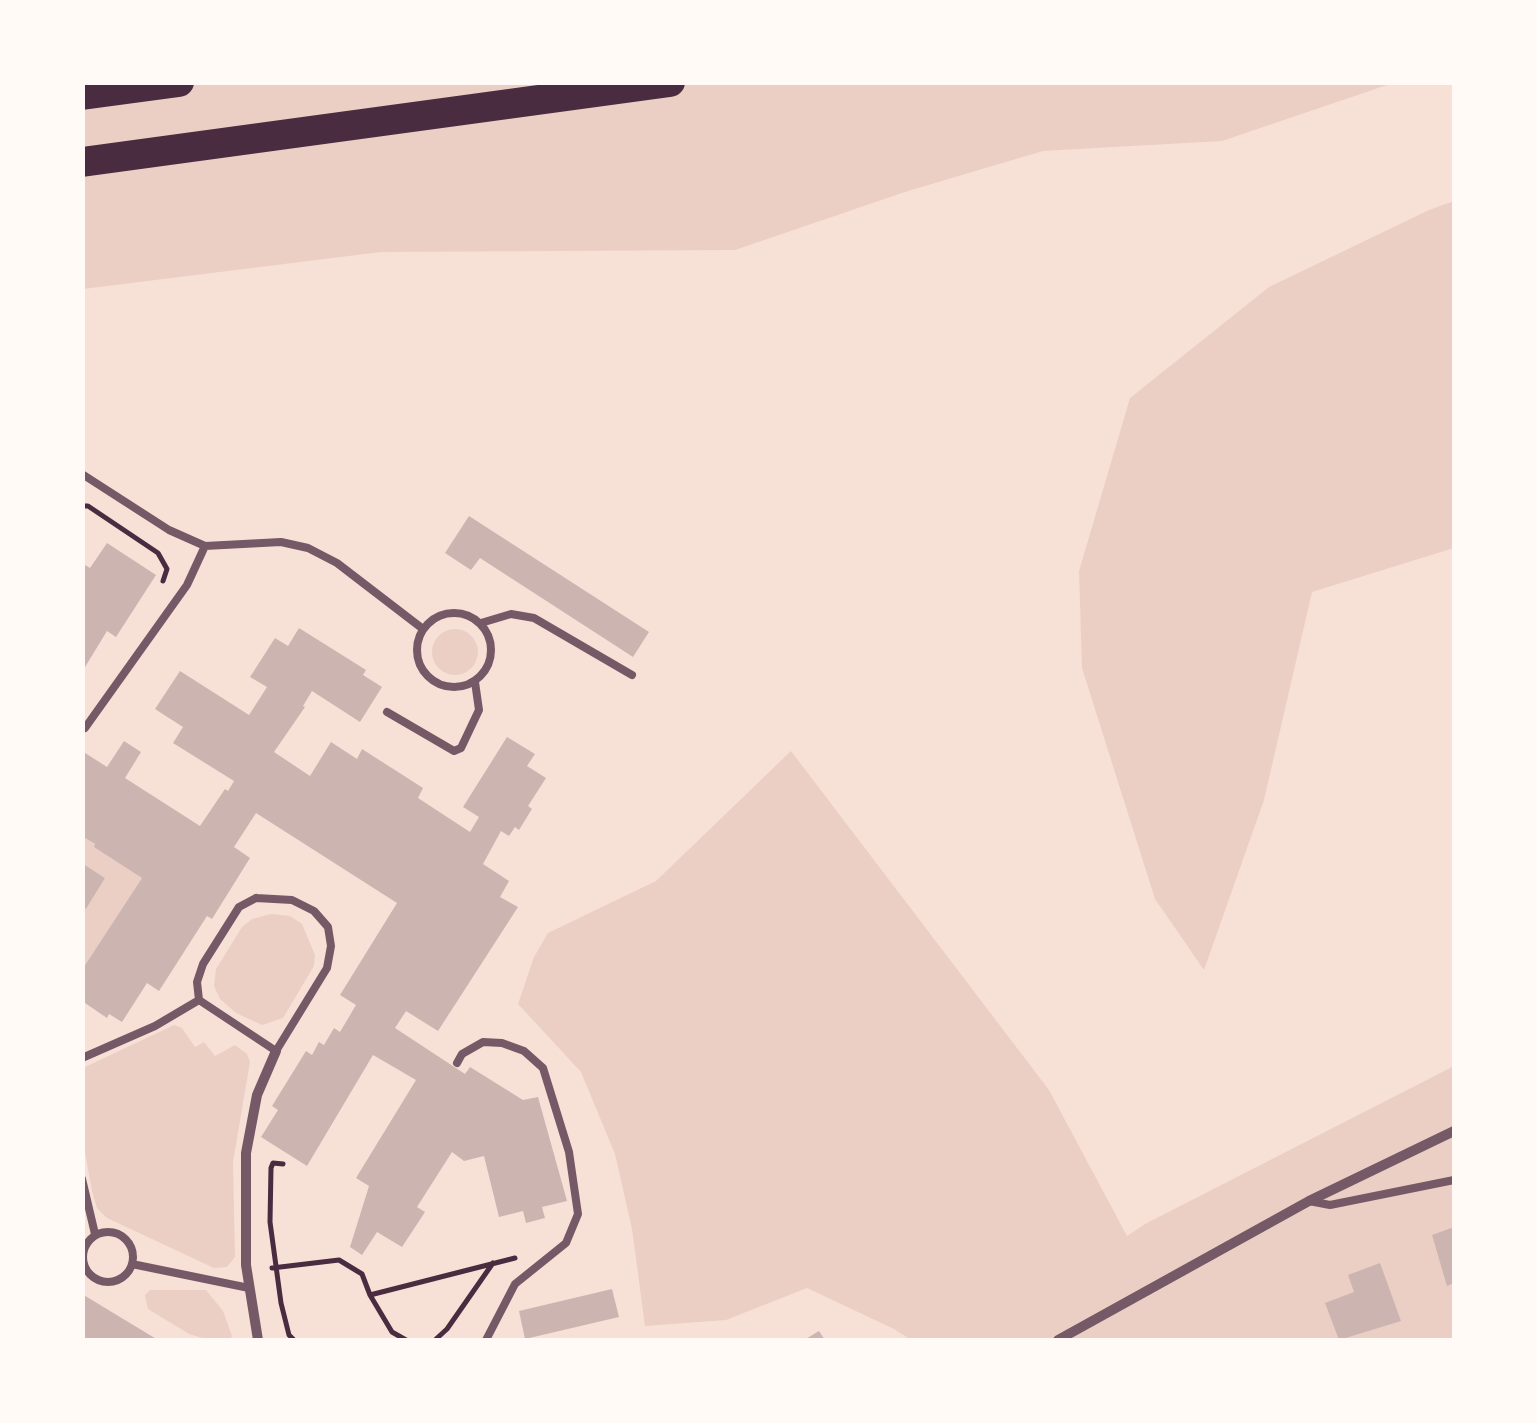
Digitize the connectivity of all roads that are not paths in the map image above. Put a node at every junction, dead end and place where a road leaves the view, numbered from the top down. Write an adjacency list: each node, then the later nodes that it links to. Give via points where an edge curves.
1 (179, 82): 3 (highway)
2 (670, 82): 4 (highway)
3 (82, 95)
4 (82, 162)
5 (82, 474): 6 (lane)
6 (205, 546): 8 (lane, via 281,542 308,548); 12 (lane, via 187,585)
7 (481, 624): 8 (lane, via 444,614); 9 (lane, via 510,614 534,618); 10 (lane, via 491,660)
8 (423, 629): 10 (lane, via 417,655 427,676 449,687)
9 (632, 675)
10 (475, 682): 11 (lane, via 479,710 454,752)
11 (388, 712)
12 (84, 728)
13 (199, 1000): 14 (lane); 14 (lane, via 203,964 239,907 256,898 279,898 314,911 328,927 327,968); 15 (lane)
14 (276, 1050): 23 (street, via 257,1095 246,1153)
15 (82, 1058)
16 (458, 1063): 25 (lane, via 484,1042 502,1043 543,1068 570,1152 578,1214 566,1242 515,1284)
17 (1454, 1131): 20 (street)
18 (82, 1179): 21 (lane)
19 (1454, 1180): 20 (lane, via 1330,1205)
20 (1309, 1201): 26 (street)
21 (96, 1234): 22 (lane, via 124,1237); 22 (lane, via 82,1258 90,1275 109,1282)
22 (132, 1264): 23 (lane)
23 (249, 1288): 24 (street)
24 (258, 1340)
25 (486, 1340)
26 (1058, 1340)

